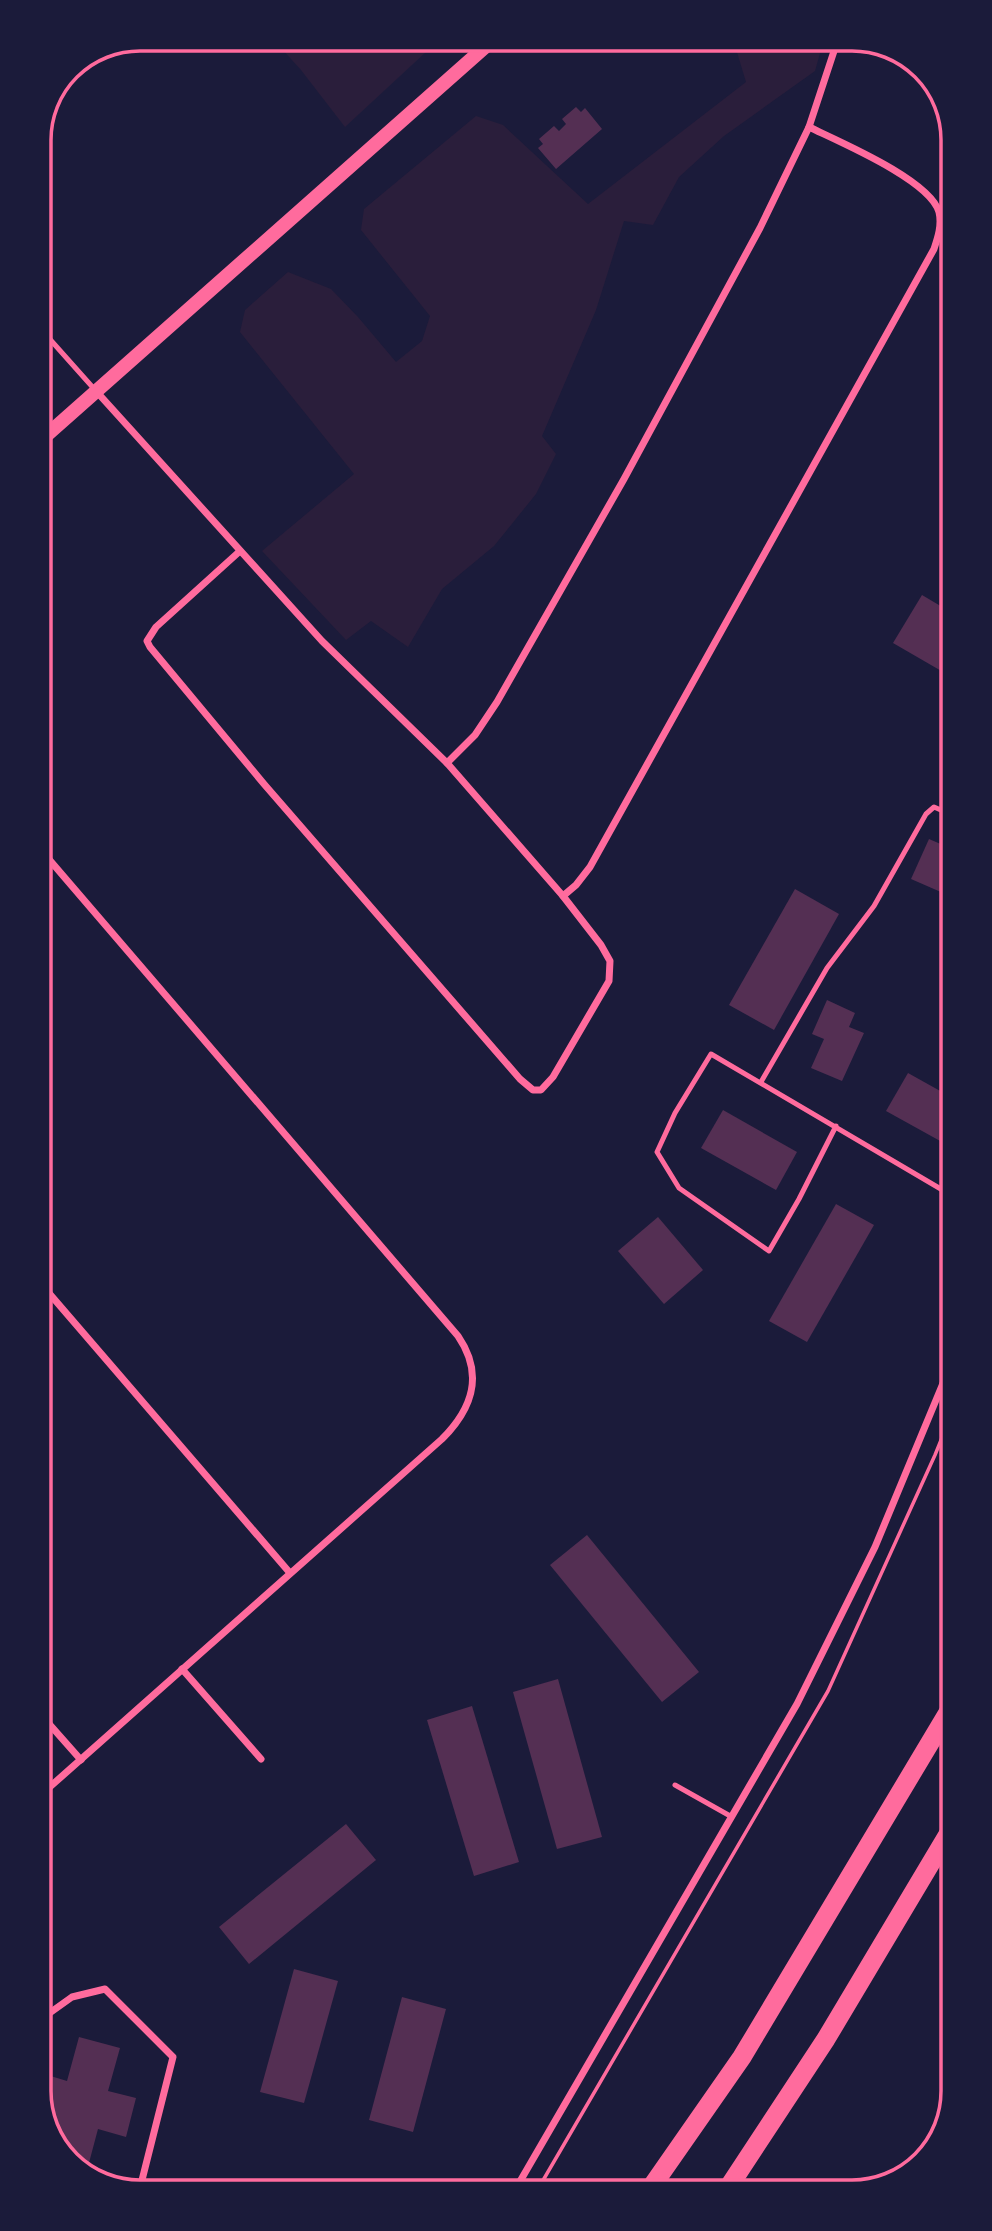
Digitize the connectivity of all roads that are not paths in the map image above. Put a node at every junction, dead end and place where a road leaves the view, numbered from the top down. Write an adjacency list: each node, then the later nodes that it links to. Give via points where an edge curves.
1 (480, 51): 5 (main road)
2 (834, 51): 3 (street)
3 (809, 127): 8 (street, via 760,228 611,503 497,702 475,735); 11 (street, via 888,167 928,194 939,213 938,237 590,867)
4 (51, 340): 5 (lane)
5 (96, 391): 6 (main road); 7 (street)
6 (51, 430)
7 (240, 551): 8 (street, via 341,660); 11 (street, via 156,626 147,642 150,648 533,1090 541,1090 553,1077 611,972 607,953)
8 (447, 763): 11 (street)
9 (941, 810): 12 (lane, via 934,807 926,814 874,906 827,968)
10 (51, 861): 17 (street, via 458,1336 470,1357 471,1394 452,1430)
11 (563, 896)
12 (761, 1082): 13 (lane); 13 (lane, via 711,1054 657,1152 678,1188 769,1251)
13 (836, 1126): 14 (lane)
14 (941, 1189)
15 (51, 1295): 17 (street)
16 (941, 1389): 25 (street, via 854,1593)
17 (290, 1573): 18 (street)
18 (182, 1669): 21 (street); 22 (street)
19 (941, 1724): 30 (highway, via 742,2057)
20 (51, 1726): 22 (street)
21 (261, 1759)
22 (81, 1760): 24 (street)
23 (675, 1785): 25 (lane)
24 (51, 1786)
25 (732, 1818): 29 (street)
26 (941, 1846): 31 (highway, via 826,2039)
27 (51, 2012): 28 (street, via 72,1997 105,1990 173,2057)
28 (142, 2180)
29 (522, 2180)
30 (656, 2180)
31 (734, 2180)

